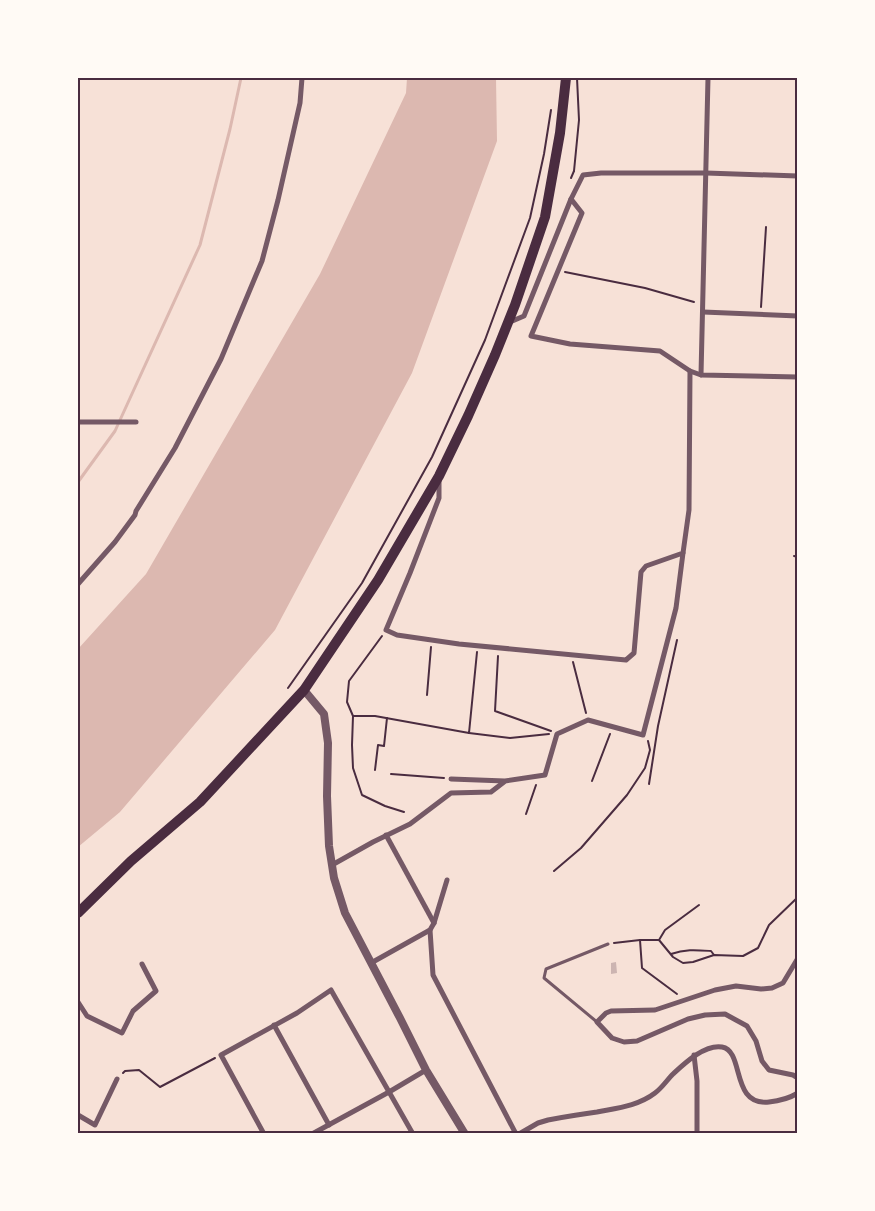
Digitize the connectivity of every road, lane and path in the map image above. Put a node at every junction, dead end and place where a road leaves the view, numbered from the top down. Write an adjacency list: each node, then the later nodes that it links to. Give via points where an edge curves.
1 (302, 78): 24 (street, via 300,103 262,261 221,359 175,448 135,515)
2 (566, 78): 16 (highway, via 545,217)
3 (577, 78): 7 (path, via 579,120 574,171)
4 (708, 78): 6 (street)
5 (552, 106): 31 (path, via 530,218 485,340 432,457 362,583)
6 (706, 173): 7 (street); 8 (street); 12 (street)
7 (582, 175): 9 (street)
8 (798, 176)
9 (571, 199): 11 (street, via 582,213); 16 (street, via 524,316)
10 (766, 228): 14 (path)
11 (558, 271): 12 (path, via 645,288); 17 (street, via 531,336 570,344 660,351)
12 (702, 304): 13 (street)
13 (703, 312): 14 (street); 18 (street)
14 (761, 314): 15 (street)
15 (798, 316)
16 (508, 323): 22 (highway)
17 (690, 371): 18 (street); 23 (street, via 689,510)
18 (701, 375): 19 (street)
19 (798, 377)
20 (78, 422): 21 (street)
21 (136, 422)
22 (439, 476): 25 (street, via 439,498); 32 (highway, via 378,580)
23 (682, 553): 30 (street, via 646,566 640,572 634,653 626,660); 40 (street, via 676,608)
24 (78, 584)
25 (386, 630): 26 (street, via 397,635); 34 (path, via 349,681 347,702)
26 (431, 639): 28 (street); 33 (path)
27 (677, 640): 47 (path)
28 (477, 646): 29 (street); 38 (path)
29 (499, 648): 30 (street); 39 (path, via 495,711)
30 (571, 655): 36 (path)
31 (288, 688)
32 (304, 690): 51 (street, via 324,714); 56 (highway, via 200,802)
33 (427, 695)
34 (353, 716): 35 (path); 48 (path, via 353,768 362,795)
35 (387, 718): 38 (path); 41 (path, via 384,746 378,746)
36 (588, 720): 37 (street); 39 (street)
37 (613, 727): 40 (street); 46 (path)
38 (470, 734): 39 (path, via 510,738)
39 (558, 734): 43 (street, via 545,775)
40 (643, 735): 52 (path, via 650,750 645,768 581,848)
41 (375, 770)
42 (391, 774): 44 (path)
43 (539, 776): 45 (street); 49 (path)
44 (451, 779): 45 (street)
45 (504, 781): 50 (street, via 491,792 451,793 410,824)
46 (592, 781)
47 (649, 784)
48 (404, 812)
49 (526, 814)
50 (386, 835): 51 (street); 57 (street)
51 (332, 865): 65 (street, via 345,913)
52 (554, 871)
53 (448, 880): 57 (street)
54 (798, 897): 63 (path, via 769,925 758,948 744,956)
55 (699, 905): 60 (path, via 665,930)
56 (78, 913)
57 (434, 923): 58 (street)
58 (430, 930): 65 (street); 84 (street, via 433,975)
59 (640, 940): 60 (path); 61 (path); 67 (path, via 642,968)
60 (659, 940): 62 (path)
61 (608, 944): 69 (lane, via 546,969 544,978)
62 (670, 954): 63 (path, via 698,950 711,951); 63 (path, via 683,963)
63 (714, 955)
64 (798, 958): 67 (street, via 782,983 772,988 736,986)
65 (371, 963): 73 (street)
66 (142, 964): 68 (street, via 156,991 133,1011 122,1033 86,1016)
67 (685, 1000): 69 (street, via 656,1010 611,1011)
68 (78, 1002)
69 (597, 1022): 74 (street, via 612,1038 637,1042 688,1019 725,1014 747,1026 769,1070)
70 (274, 1025): 71 (street); 76 (street, via 331,990); 79 (street)
71 (221, 1055): 75 (path, via 160,1087 139,1070 125,1071); 80 (street)
72 (694, 1055): 77 (street, via 712,1047 727,1048 745,1093 753,1100 763,1103 779,1101); 84 (street, via 644,1101 548,1120); 85 (street)
73 (426, 1070): 76 (street); 83 (street)
74 (798, 1078)
75 (117, 1079): 78 (street, via 95,1124)
76 (389, 1092): 79 (street); 82 (street)
77 (798, 1093)
78 (78, 1114)
79 (329, 1125): 81 (street)
80 (264, 1134)
81 (312, 1134)
82 (413, 1134)
83 (465, 1134)
84 (517, 1134)
85 (697, 1134)

